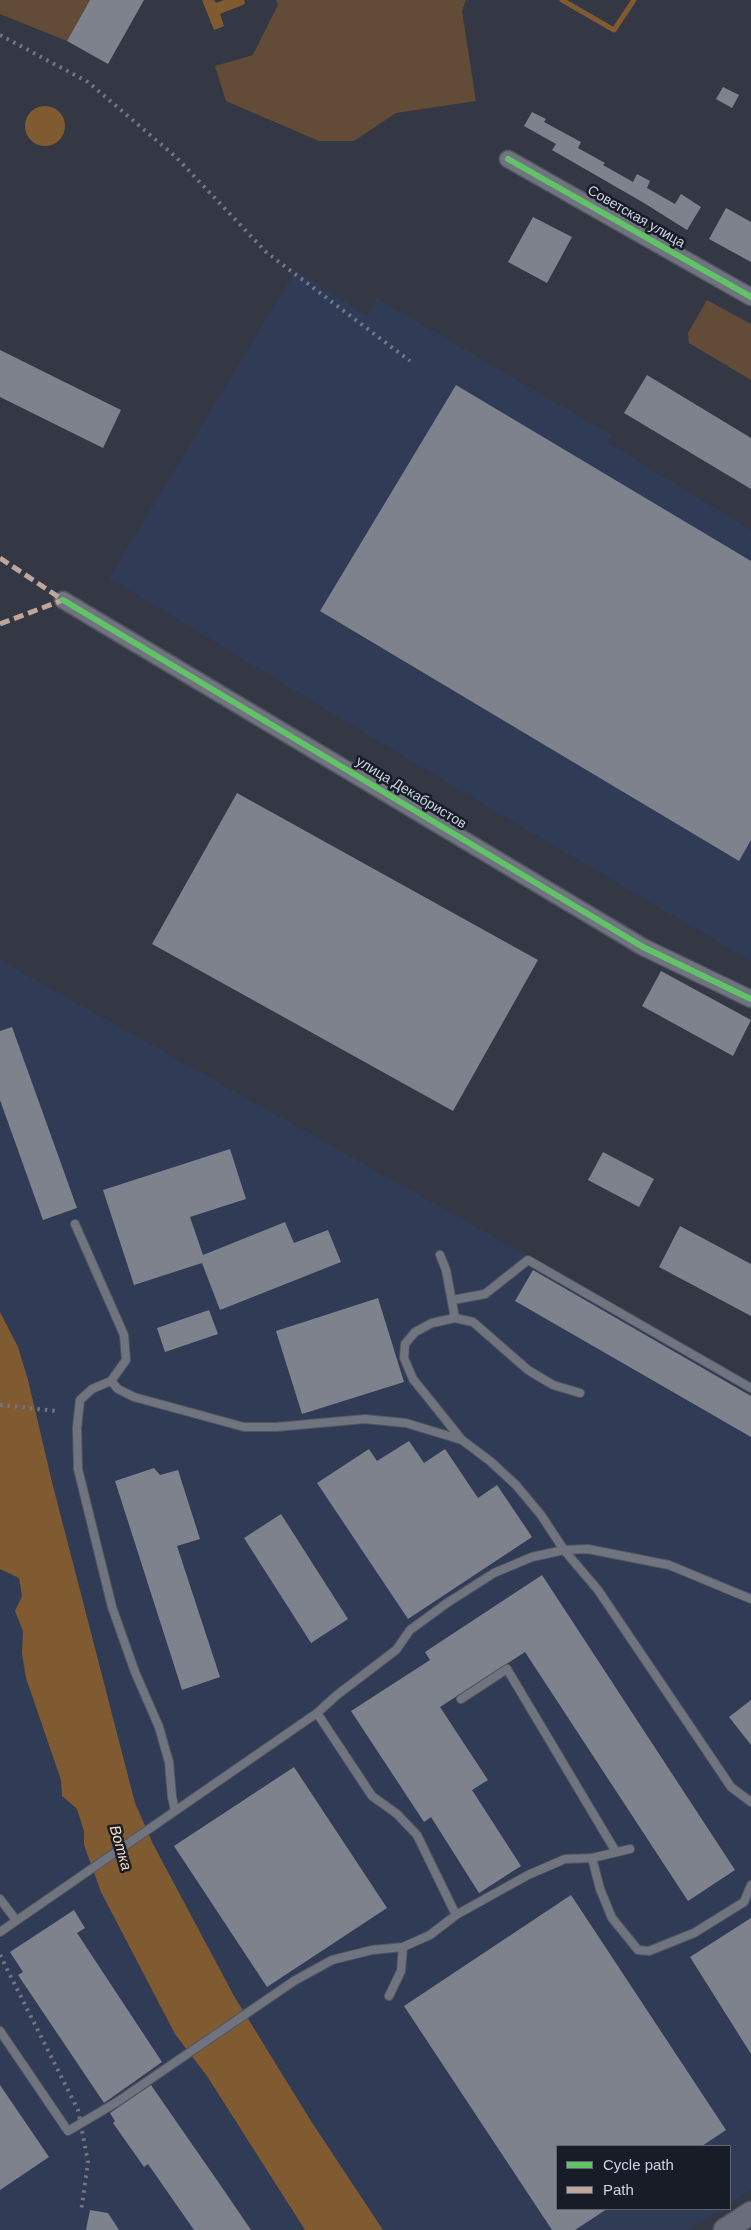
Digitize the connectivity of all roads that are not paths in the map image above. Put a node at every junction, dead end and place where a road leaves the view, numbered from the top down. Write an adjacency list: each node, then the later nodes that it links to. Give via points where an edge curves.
1 (508, 159): 2 (street, Советская улица)
2 (751, 298)
3 (63, 600): 4 (street, улица Декабристов, via 643,947)
4 (751, 999)
5 (75, 1224): 9 (lane, via 124,1335 126,1360)
6 (440, 1255): 7 (lane)
7 (453, 1300): 8 (lane); 10 (lane, via 485,1294 528,1260)
8 (455, 1318): 11 (lane, via 473,1322 536,1375 553,1385); 12 (lane, via 432,1323 415,1332 405,1344 404,1358 413,1379)
9 (111, 1381): 12 (lane, via 118,1389 134,1397 244,1427 365,1419 406,1423); 18 (lane, via 92,1389 80,1400 78,1469 112,1607 167,1753)
10 (751, 1388)
11 (580, 1393)
12 (462, 1440): 13 (lane, via 516,1485)
13 (564, 1550): 14 (lane, via 588,1549 668,1565); 16 (lane, via 532,1557 494,1573 447,1603 410,1630 396,1650); 17 (lane, via 598,1590 731,1787)
14 (751, 1599)
15 (461, 1699): 20 (lane, via 507,1669)
16 (317, 1713): 18 (lane); 24 (lane, via 372,1796 397,1814 417,1836)
17 (751, 1802)
18 (175, 1810): 25 (lane)
19 (630, 1849): 20 (lane)
20 (616, 1852): 21 (lane)
21 (592, 1858): 22 (lane, via 612,1918 638,1950 649,1951 715,1921 744,1902); 24 (lane, via 566,1859 543,1868)
22 (751, 1885)
23 (0, 1899): 25 (lane)
24 (456, 1915): 27 (lane, via 430,1935)
25 (16, 1920): 26 (lane)
26 (0, 1932)
27 (403, 1947): 28 (lane, via 401,1971); 29 (lane, via 372,1950 332,1960 256,2006 117,2102 68,2131)
28 (389, 1996)
29 (0, 2031)
30 (751, 2214): 31 (main road)
31 (725, 2230)

